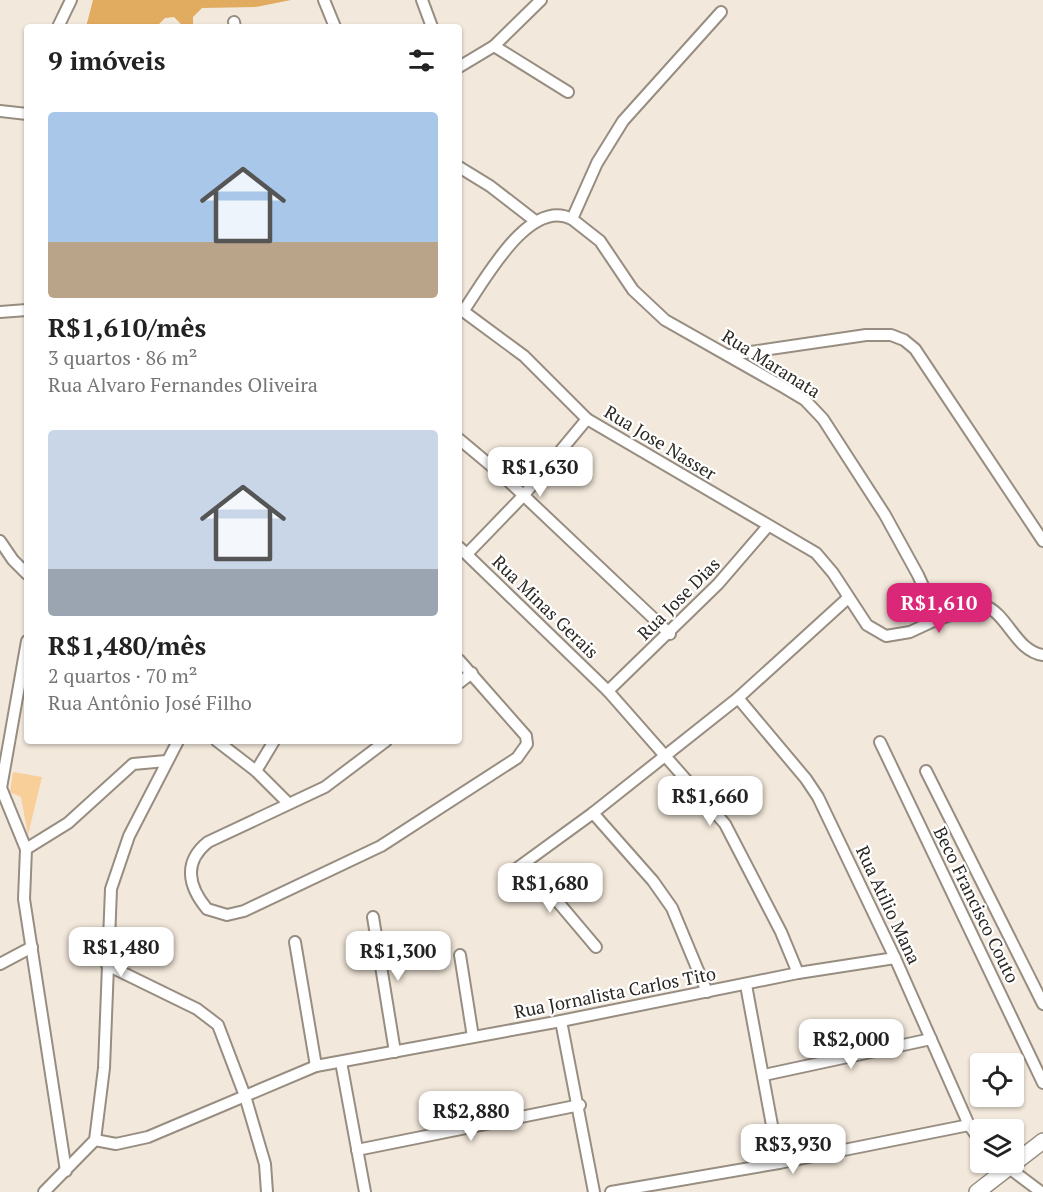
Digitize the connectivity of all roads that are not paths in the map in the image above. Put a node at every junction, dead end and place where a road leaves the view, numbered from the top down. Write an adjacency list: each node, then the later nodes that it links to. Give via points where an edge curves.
1 (71, 0): 6 (street)
2 (324, 0): 7 (street)
3 (422, 0): 8 (street)
4 (541, 0): 9 (street)
5 (721, 12): 15 (street, via 623,121 597,163)
6 (59, 24)
7 (334, 24)
8 (431, 24)
9 (494, 46): 10 (street); 11 (street)
10 (462, 65)
11 (568, 92)
12 (0, 111): 13 (street)
13 (24, 114)
14 (462, 169): 16 (street)
15 (572, 219): 16 (street, via 553,214); 20 (street, Rua Maranata, via 600,241 633,290 665,320)
16 (534, 220): 17 (street)
17 (462, 309): 21 (street, Rua Jose Nasser, via 524,356)
18 (24, 310): 19 (street)
19 (0, 312)
20 (730, 355): 25 (street, via 866,335 891,335 904,340 915,350); 30 (street, Rua Maranata, via 805,400 823,419 885,515)
21 (587, 419): 23 (street); 24 (street, Rua Jose Nasser)
22 (462, 442): 23 (street)
23 (523, 496): 27 (street); 31 (street)
24 (768, 526): 29 (street, Rua Jose Nasser, via 816,553); 31 (street, Rua Jose Dias)
25 (1043, 541)
26 (0, 542): 28 (street)
27 (463, 550): 37 (street, Rua Minas Gerais)
28 (24, 570)
29 (848, 598): 30 (street, Rua Jose Nasser, via 867,625 886,636 910,632); 38 (street)
30 (938, 619): 32 (street, Rua Jose Nasser, via 974,606 989,607 1027,648)
31 (670, 634): 37 (street, Rua Jose Dias)
32 (1043, 655)
33 (24, 657): 48 (street)
34 (462, 663): 35 (street)
35 (471, 673): 36 (street); 49 (street, via 526,736 527,744 517,758 381,846 244,911 227,915 207,909 194,889 190,871 198,850)
36 (462, 680)
37 (608, 691): 44 (street, Rua Minas Gerais)
38 (738, 698): 44 (street); 59 (street, Rua Atilio Mana, via 818,797)
39 (880, 742): 73 (street, Beco Francisco Couto)
40 (176, 744): 45 (street)
41 (221, 744): 46 (street)
42 (272, 744): 46 (street)
43 (382, 744): 49 (street, via 337,780)
44 (665, 754): 50 (street); 62 (street, Rua Minas Gerais, via 725,824)
45 (166, 761): 51 (street, via 134,764 126,769 68,823); 61 (street, via 115,873)
46 (256, 771): 49 (street)
47 (926, 771): 65 (street)
48 (1, 789): 51 (street)
49 (288, 803)
50 (593, 813): 52 (street); 64 (street, via 672,908)
51 (26, 849): 56 (street, via 24,900)
52 (525, 862): 53 (street); 57 (street)
53 (505, 877)
54 (373, 917): 69 (street)
55 (295, 942): 71 (street)
56 (32, 946): 60 (street); 82 (street)
57 (596, 947)
58 (460, 955): 67 (street)
59 (895, 958): 62 (street, Rua Jornalista Carlos Tito); 68 (street, Rua Atilio Mana)
60 (0, 964)
61 (106, 965): 74 (street, via 215,1020); 77 (street, via 104,1068)
62 (798, 973): 63 (street, Rua Jornalista Carlos Tito)
63 (746, 985): 64 (street, Rua Jornalista Carlos Tito); 72 (street)
64 (707, 992): 66 (street, Rua Jornalista Carlos Tito)
65 (1043, 1004)
66 (561, 1021): 67 (street, Rua Jornalista Carlos Tito); 75 (street)
67 (473, 1037): 69 (street, Rua Jornalista Carlos Tito)
68 (931, 1039): 72 (street); 76 (street, Rua Atilio Mana)
69 (395, 1052): 70 (street, Rua Jornalista Carlos Tito)
70 (341, 1062): 71 (street, Rua Jornalista Carlos Tito); 79 (street)
71 (316, 1066): 74 (street, Rua Jornalista Carlos Tito)
72 (764, 1075): 81 (street)
73 (1043, 1083)
74 (244, 1096): 77 (street, Rua Jornalista Carlos Tito, via 130,1143); 87 (street, via 265,1164)
75 (580, 1106): 79 (street); 89 (street)
76 (969, 1125): 81 (street)
77 (94, 1140): 82 (street)
78 (1043, 1141): 80 (street)
79 (357, 1150): 88 (street)
80 (1024, 1153)
81 (779, 1163): 85 (street)
82 (66, 1171): 86 (street)
83 (997, 1173): 91 (street)
84 (1014, 1173): 92 (street)
85 (669, 1187): 90 (street)
86 (44, 1192)
87 (267, 1192)
88 (365, 1192)
89 (594, 1192)
90 (611, 1192)
91 (977, 1192)
92 (1041, 1192)

